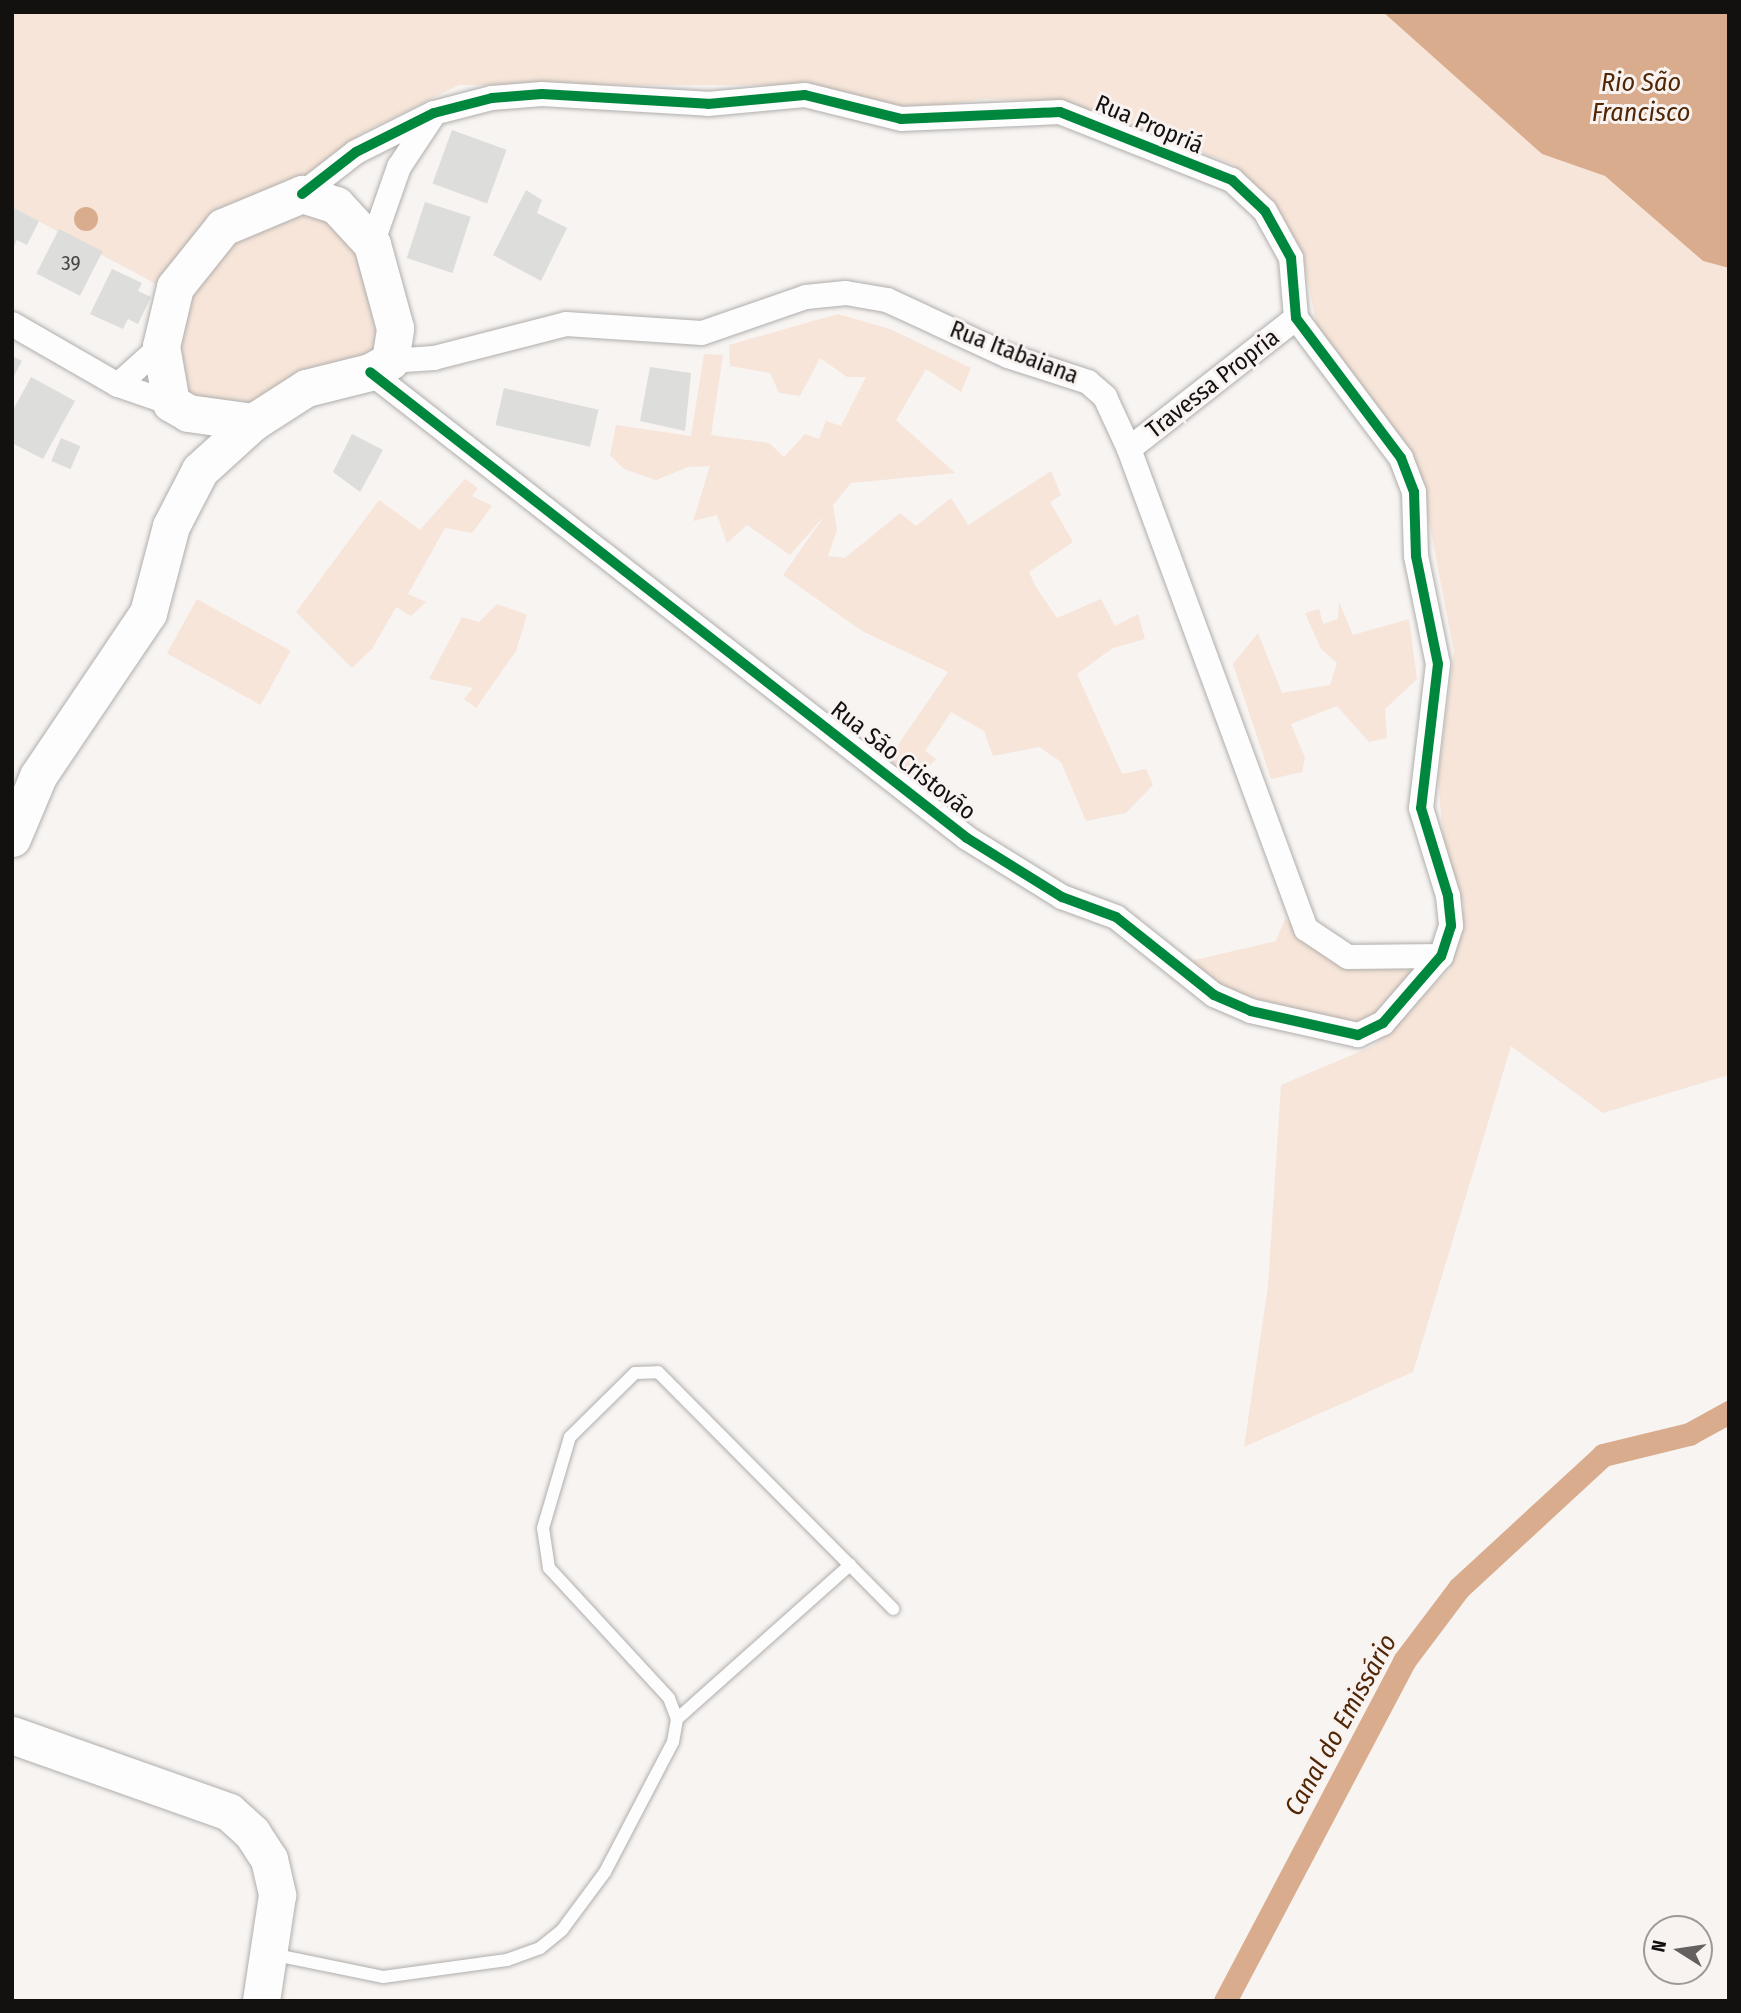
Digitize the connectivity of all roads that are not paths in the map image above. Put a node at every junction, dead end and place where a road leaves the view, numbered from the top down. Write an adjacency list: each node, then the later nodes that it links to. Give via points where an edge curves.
1 (434, 113): 2 (street, Rua Propriá, via 356,152); 3 (street, via 399,167); 4 (street, Rua Propriá, via 492,98 542,94 708,104 805,95 901,119 1060,112 1231,180 1265,211 1291,258)
2 (302, 194): 3 (street, via 336,205); 6 (street, via 223,227 175,287)
3 (372, 244): 7 (street, via 395,328)
4 (1296, 318): 11 (street, Travessa Propria); 14 (street, via 1401,458 1414,492 1416,556 1438,664 1422,769 1429,848 1448,895 1451,926)
5 (12, 324): 8 (street)
6 (161, 346): 8 (street); 9 (street)
7 (380, 367): 10 (street, via 306,388); 11 (street, Rua Itabaiana, via 566,324 702,333 806,297 846,293 887,300 1008,356 1088,382 1105,397); 14 (street, Rua São Cristovão, via 967,838 1062,897 1116,917 1214,995 1251,1012 1358,1035 1383,1023)
8 (118, 384): 9 (street)
9 (180, 408): 10 (street); 12 (street)
10 (253, 422): 12 (street)
11 (1129, 449): 14 (street, Rua Itabaiana, via 1306,929 1348,957)
12 (200, 470): 13 (street, via 171,526 148,613 38,776)
13 (12, 838)
14 (1441, 956)
15 (850, 1564): 16 (lane); 17 (lane); 17 (lane, via 658,1372 635,1373 570,1437 542,1528 542,1554 670,1698)
16 (893, 1609)
17 (677, 1720): 19 (lane, via 673,1742 605,1872 562,1930 540,1948 435,1975 383,1977)
18 (12, 1735): 19 (street, via 229,1812 269,1858 277,1895)
19 (271, 1954): 20 (street)
20 (261, 2001)

